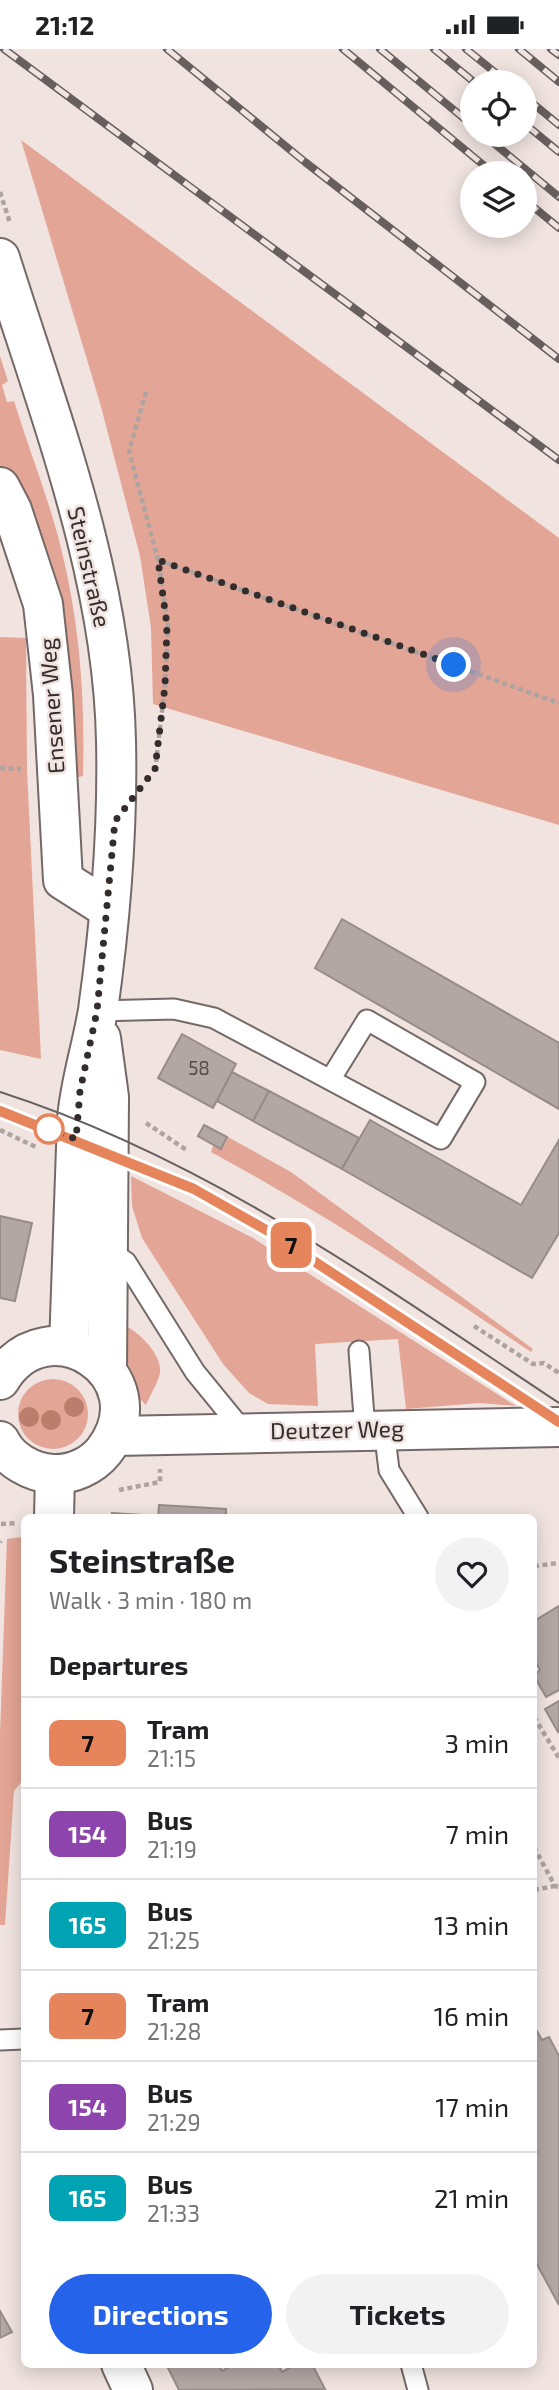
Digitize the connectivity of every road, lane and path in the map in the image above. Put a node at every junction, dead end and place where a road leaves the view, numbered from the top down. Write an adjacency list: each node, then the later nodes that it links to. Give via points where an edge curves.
1 (0, 258): 7 (main road, Steinstraße, via 89,554 111,671 116,767)
2 (146, 392): 4 (path, via 129,451)
3 (0, 487): 7 (main road, Ensener Weg, via 43,604 63,880)
4 (158, 560): 5 (path); 6 (path, via 167,625)
5 (559, 703)
6 (155, 769)
7 (107, 908): 8 (main road, Steinstraße)
8 (97, 1011): 9 (lane, via 174,1009 214,1018); 12 (main road, Steinstraße, via 109,1097); 14 (main road, Steinstraße, via 77,1119)
9 (330, 1080): 9 (lane, via 441,1139 475,1082 367,1020)
10 (0, 1130): 11 (path)
11 (45, 1151)
12 (108, 1250): 16 (main road, Steinstraße); 21 (lane, via 126,1262 195,1372)
13 (474, 1326): 17 (path, via 533,1364 544,1363)
14 (69, 1347): 16 (main road, via 97,1360); 18 (main road, via 46,1346 25,1353 7,1367)
15 (359, 1351): 20 (lane)
16 (107, 1371): 22 (main road, Steinstraße, via 119,1398)
17 (559, 1373)
18 (0, 1380)
19 (559, 1427): 20 (main road, Deutzer Weg)
20 (374, 1429): 21 (main road, Deutzer Weg); 26 (lane, via 389,1470)
21 (244, 1432): 22 (main road, Deutzer Weg)
22 (115, 1436): 24 (main road, via 97,1459 77,1471)
23 (0, 1441): 24 (main road, via 17,1461 35,1471)
24 (55, 1474): 25 (main road)
25 (54, 1514)
26 (416, 1514)
27 (21, 1523): 28 (path)
28 (1, 1524)
29 (559, 1563): 30 (path)
30 (537, 1566)
31 (537, 1722): 32 (path)
32 (559, 1758)
33 (537, 1852): 34 (path)
34 (557, 1887): 35 (path)
35 (537, 1890)
36 (21, 2039): 37 (lane)
37 (0, 2040)
38 (123, 2368): 40 (main road)
39 (412, 2368): 41 (lane)
40 (133, 2390)
41 (418, 2390)

